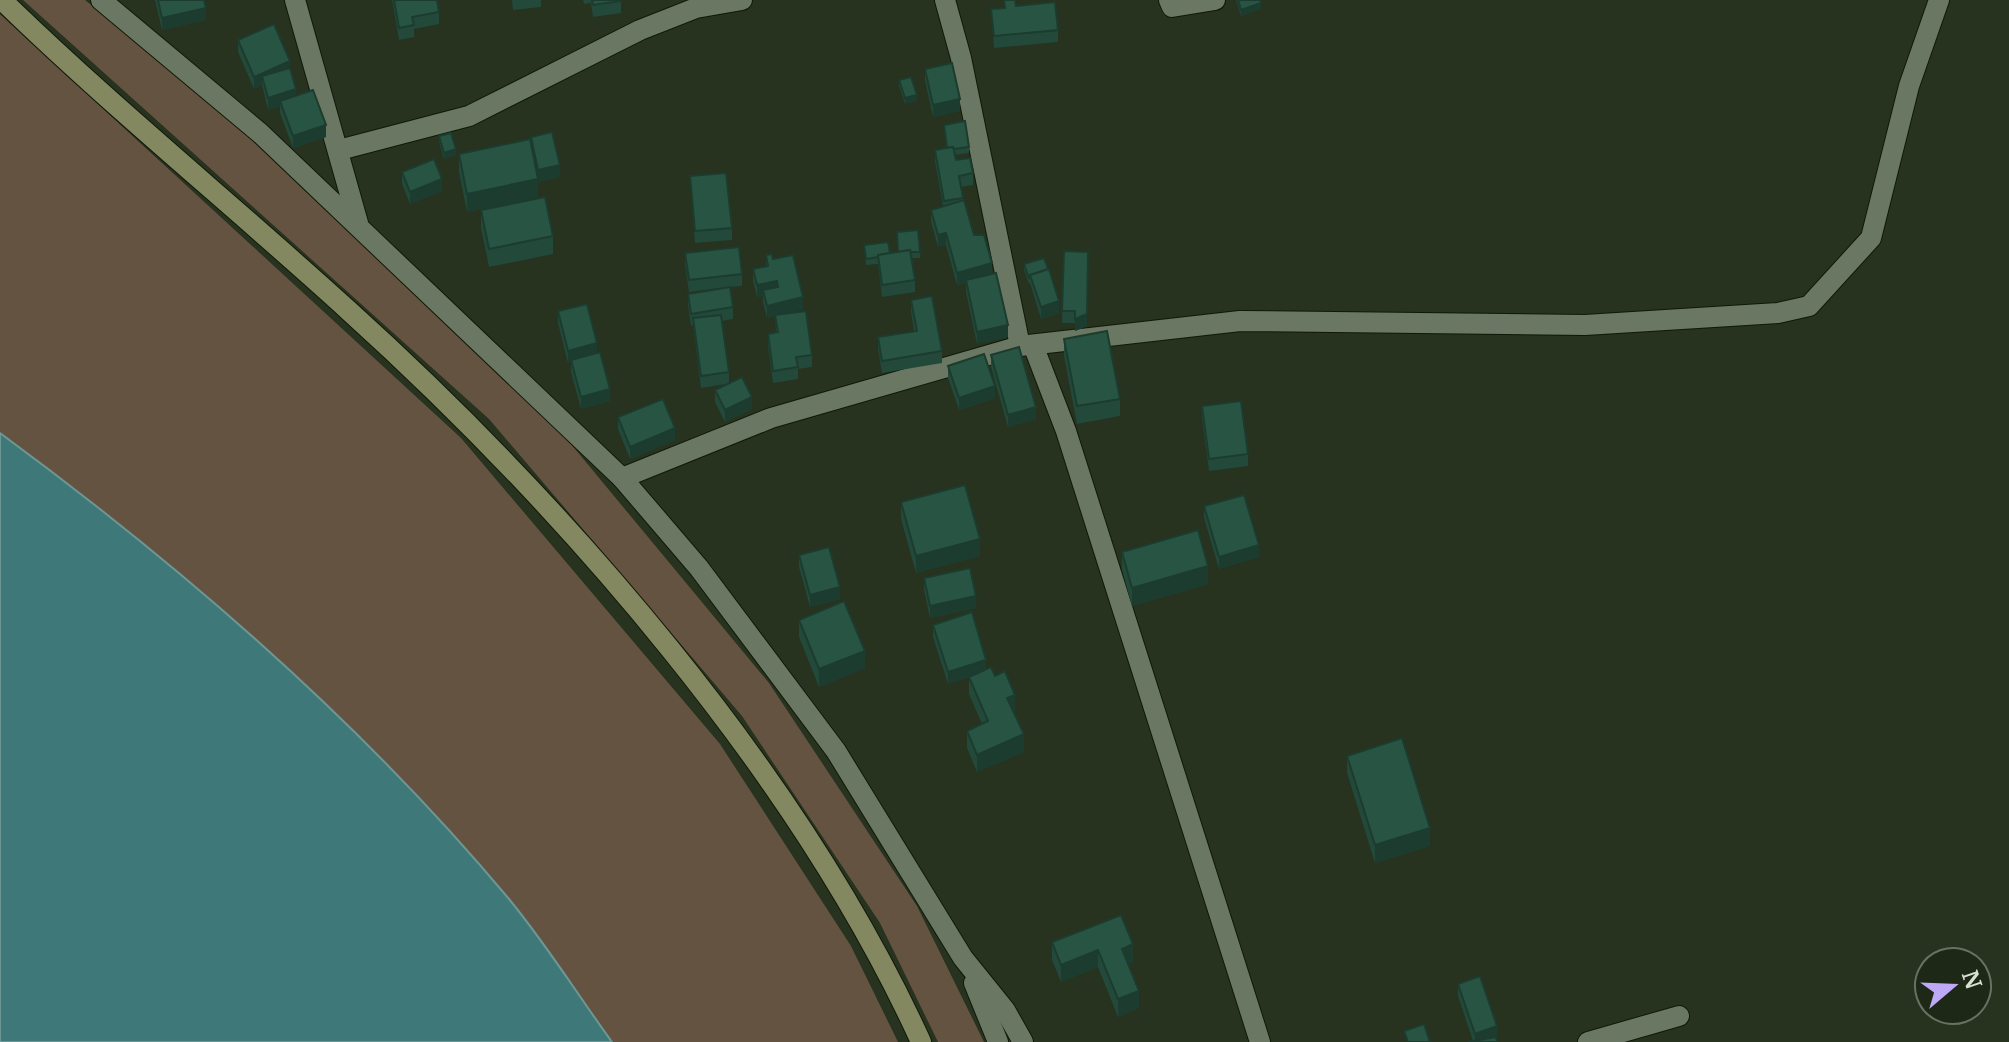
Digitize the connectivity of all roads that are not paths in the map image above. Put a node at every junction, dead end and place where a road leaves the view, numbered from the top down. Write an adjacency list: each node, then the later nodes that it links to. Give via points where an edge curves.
1 (2, 0): 15 (street, via 351,312 585,549 732,732 810,841 902,999)
2 (101, 0): 10 (street)
3 (295, 0): 9 (street)
4 (742, 0): 9 (street, via 696,8 640,30 469,116)
5 (945, 0): 11 (street)
6 (1169, 0): 7 (street, via 1172,7)
7 (1215, 0)
8 (1939, 0): 11 (street, via 1909,86 1871,238 1809,306 1778,313 1585,325 1240,321)
9 (339, 150): 10 (street)
10 (358, 223): 12 (street)
11 (1027, 346): 12 (street, via 771,418); 18 (street, via 1066,431)
12 (622, 478): 13 (street, via 699,568 836,751)
13 (963, 958): 16 (street); 17 (street)
14 (1679, 1016): 19 (street)
15 (921, 1042)
16 (998, 1042)
17 (1023, 1042)
18 (1260, 1042)
19 (1588, 1042)

